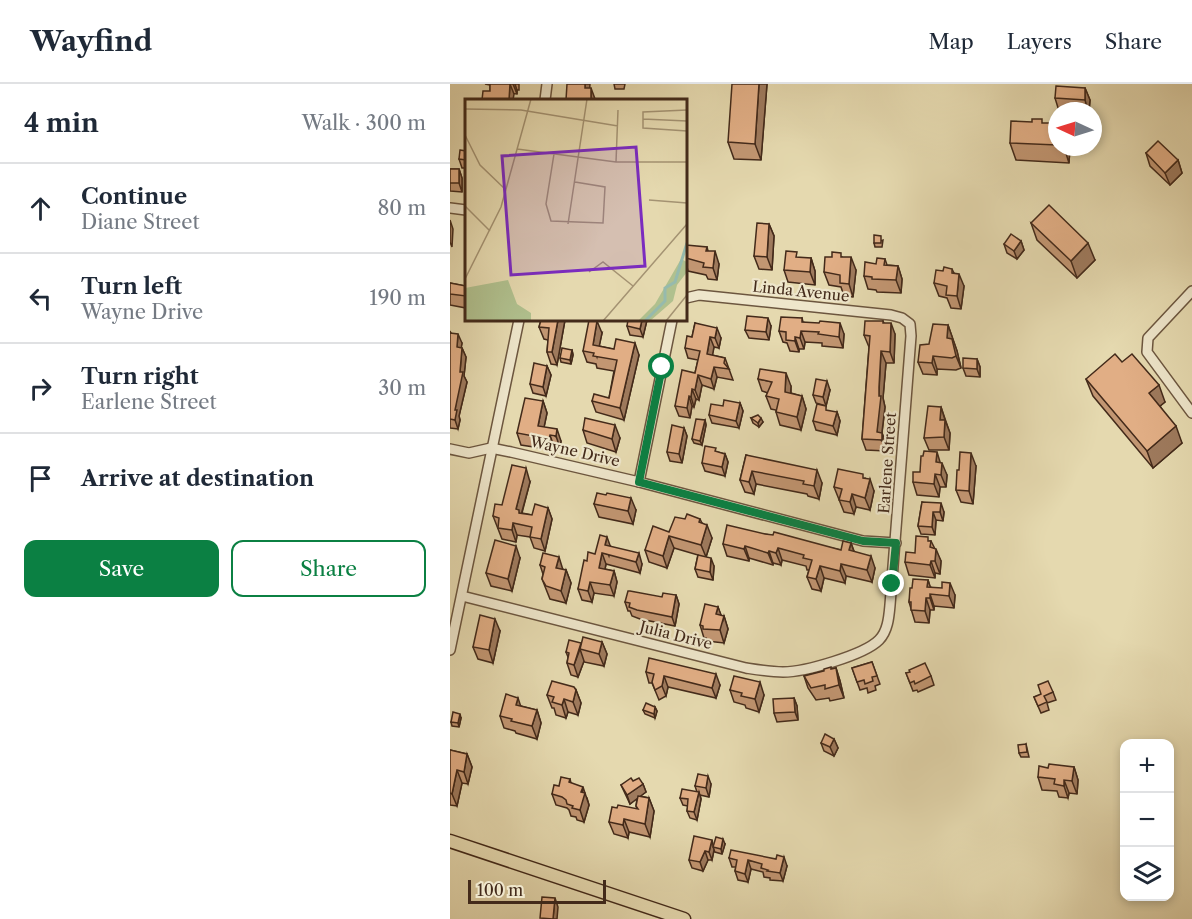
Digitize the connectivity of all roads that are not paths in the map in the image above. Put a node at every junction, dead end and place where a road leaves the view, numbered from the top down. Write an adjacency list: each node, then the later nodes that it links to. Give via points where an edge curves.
1 (547, 84): 2 (street)
2 (545, 99)
3 (450, 208): 4 (street)
4 (465, 210)
5 (1192, 291): 10 (street, via 1148,338 1147,346 1147,352)
6 (687, 297): 9 (street, Linda Avenue, via 891,315)
7 (519, 321): 11 (street)
8 (672, 321): 13 (street)
9 (910, 324): 14 (street, Earlene Street)
10 (1192, 413)
11 (491, 448): 12 (street, Wayne Drive, via 469,453); 13 (street, Wayne Drive); 15 (street)
12 (450, 449)
13 (639, 482): 14 (street, Wayne Drive, via 863,541)
14 (896, 543): 16 (street, Earlene Street, via 887,624)
15 (462, 596): 16 (street, Julia Drive, via 767,671 806,669 856,654); 17 (street)
16 (880, 639)
17 (450, 650)
18 (450, 841): 19 (main road)
19 (658, 916): 20 (main road)
20 (684, 919)

